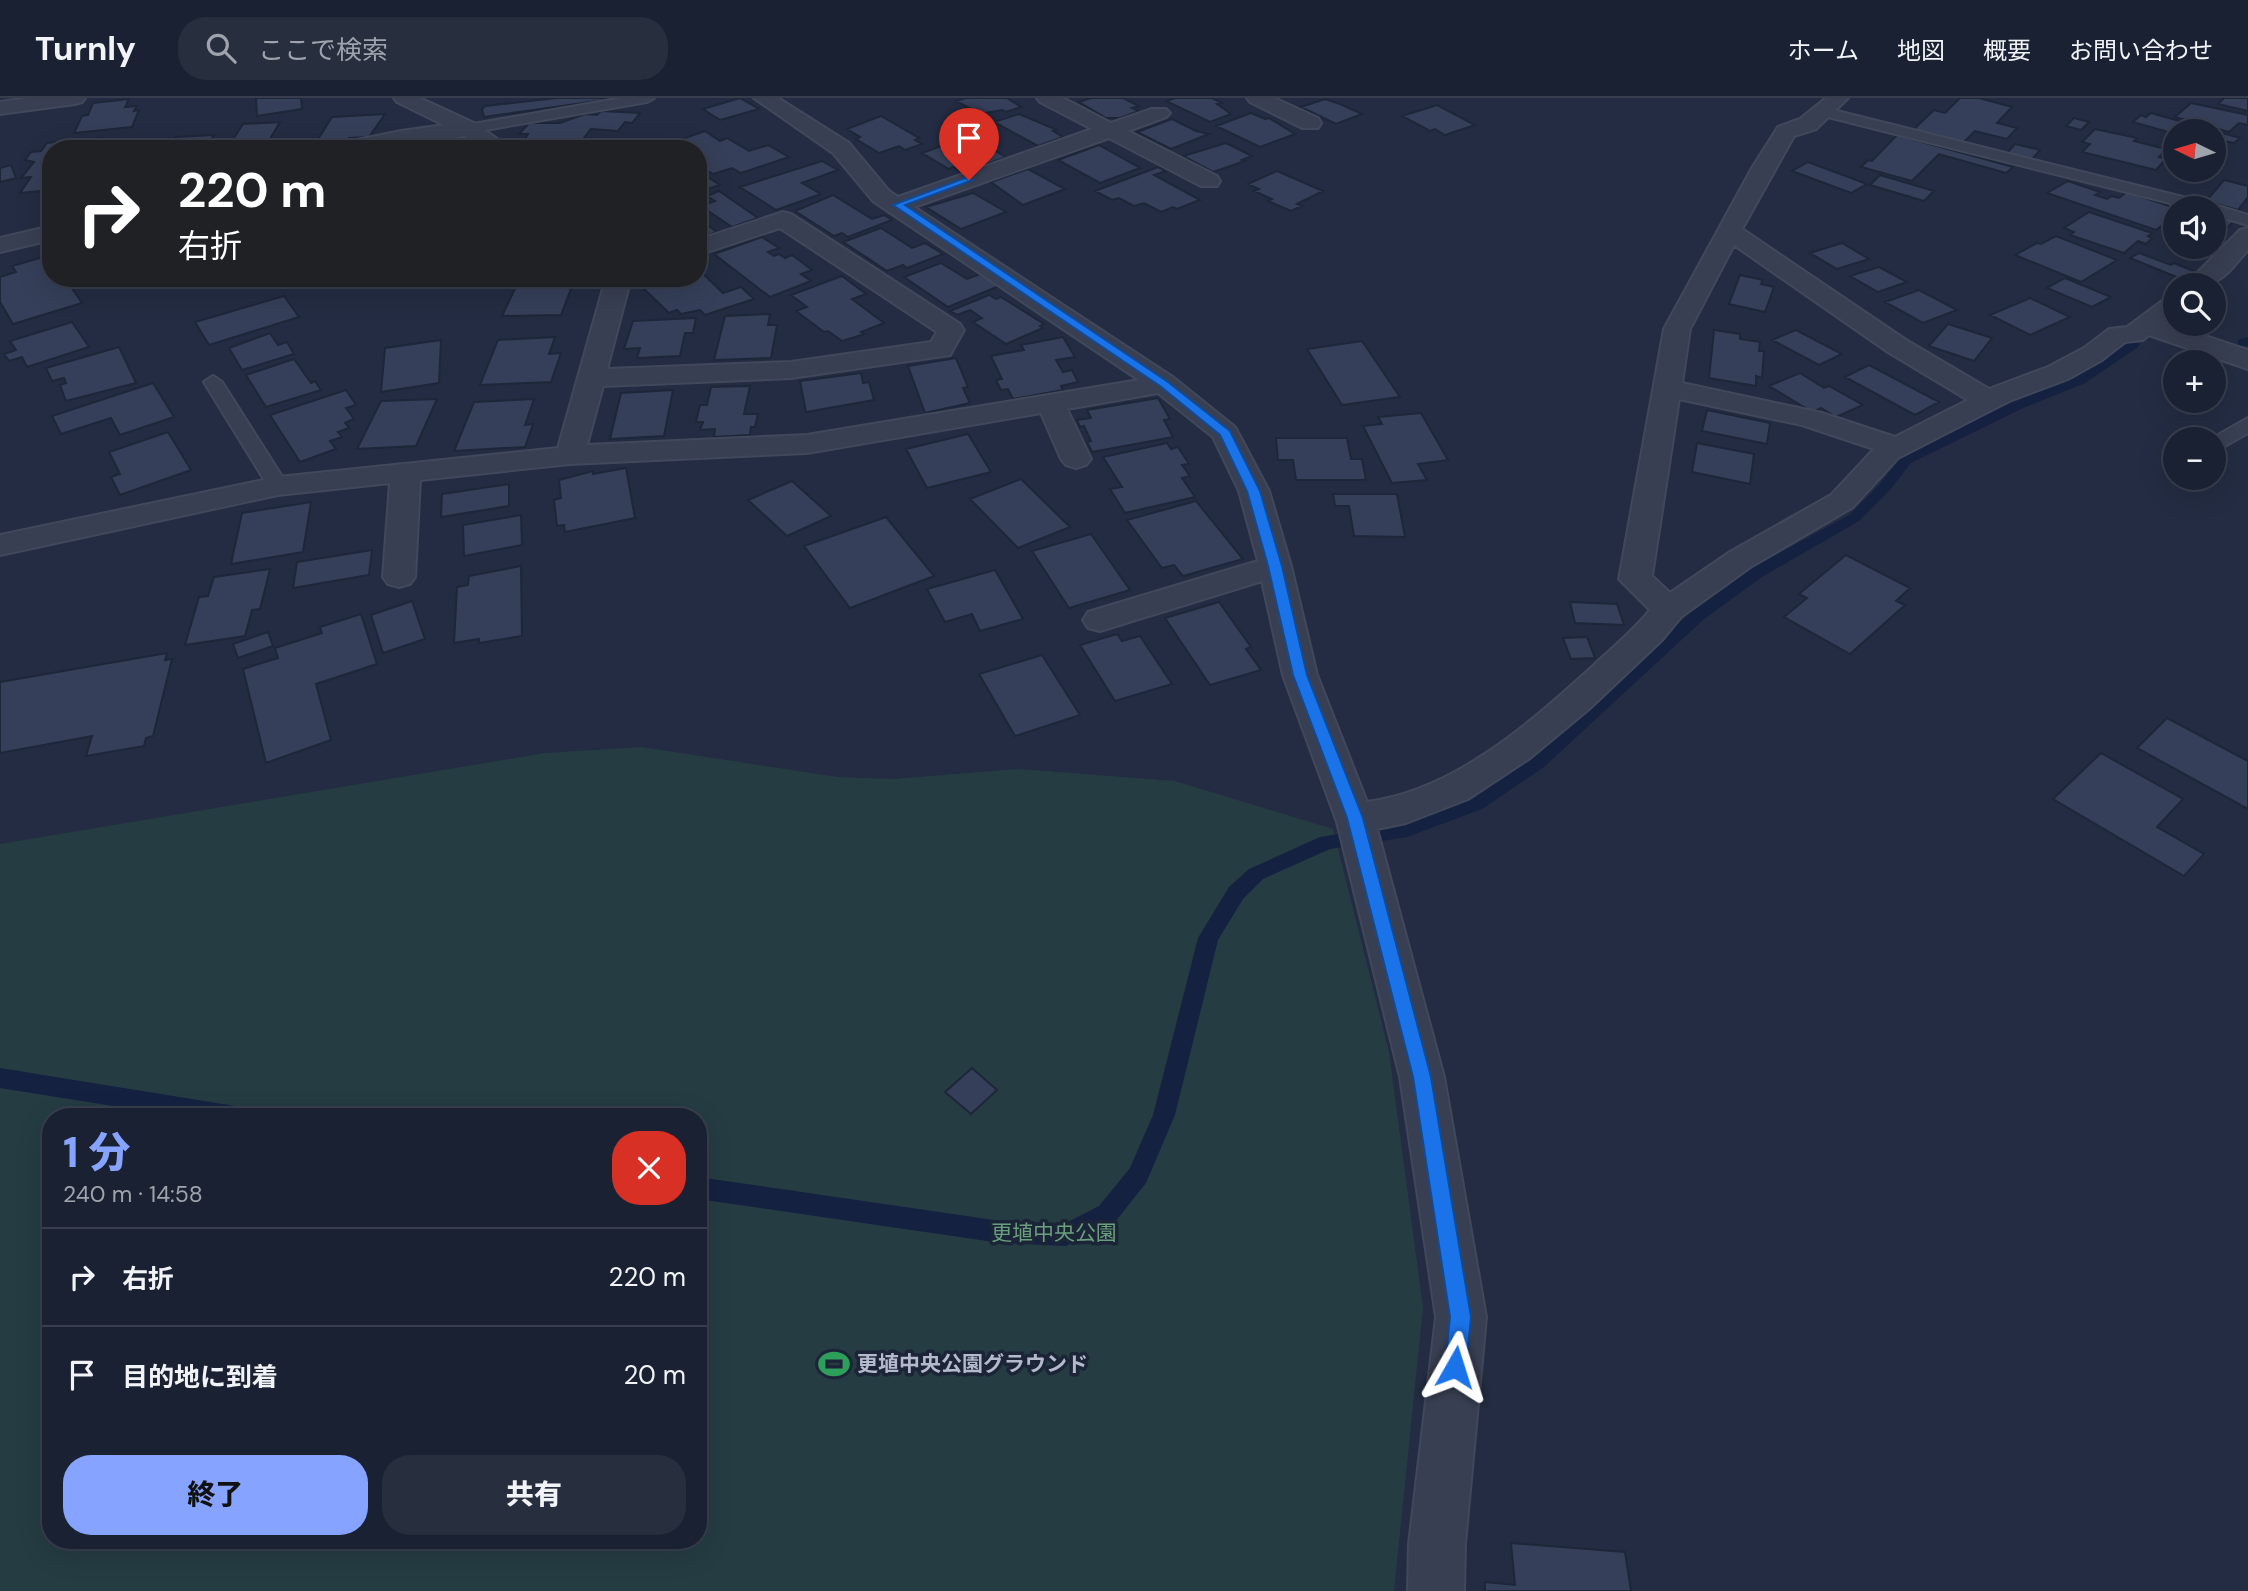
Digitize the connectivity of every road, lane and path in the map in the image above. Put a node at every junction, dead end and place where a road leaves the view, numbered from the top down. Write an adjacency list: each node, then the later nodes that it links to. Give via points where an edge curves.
1 (75, 98): 8 (street)
2 (404, 98): 11 (street)
3 (647, 98): 11 (lane)
4 (764, 98): 17 (street, via 841,148 881,195)
5 (1047, 98): 12 (street)
6 (1257, 98): 10 (street)
7 (1829, 105): 16 (lane); 20 (street, via 1808,124 1786,132)
8 (0, 108)
9 (1159, 113): 12 (street)
10 (1310, 123)
11 (468, 129): 13 (street); 14 (street)
12 (1111, 130): 15 (street); 17 (street)
13 (387, 140)
14 (486, 140)
15 (1209, 181)
16 (2164, 196)
17 (898, 205): 32 (street)
18 (2226, 213): 19 (lane)
19 (2248, 220)
20 (1730, 231): 33 (street, via 1677,329); 34 (street, via 1897,346)
21 (42, 235): 23 (street)
22 (2248, 235): 25 (street)
23 (0, 245)
24 (707, 245): 30 (street, via 783,219 951,330 941,349 791,370)
25 (2212, 273)
26 (616, 287): 30 (street)
27 (2163, 313): 28 (street)
28 (2147, 326): 29 (street); 34 (street, via 2134,334 2118,335 2058,373)
29 (2248, 361)
30 (591, 378): 39 (street)
31 (213, 382): 42 (lane)
32 (1164, 384): 35 (street); 44 (street, via 1225,433 1254,491)
33 (1667, 388): 38 (street, via 1778,410 1860,432); 46 (street, via 1635,579)
34 (1987, 401): 38 (street)
35 (1051, 404): 39 (street, via 807,444); 40 (street)
36 (2248, 424): 37 (lane)
37 (2226, 438)
38 (1896, 448): 46 (street, via 1842,502 1741,559)
39 (570, 455): 41 (street)
40 (1076, 459)
41 (405, 474): 42 (street); 45 (street)
42 (278, 486): 43 (street)
43 (0, 545)
44 (1275, 566): 47 (street); 48 (street, via 1300,675)
45 (399, 577)
46 (1668, 609): 48 (street, via 1595,683 1517,749 1455,789)
47 (1100, 620)
48 (1358, 831): 49 (street, via 1422,1077 1461,1317)
49 (1436, 1591)

